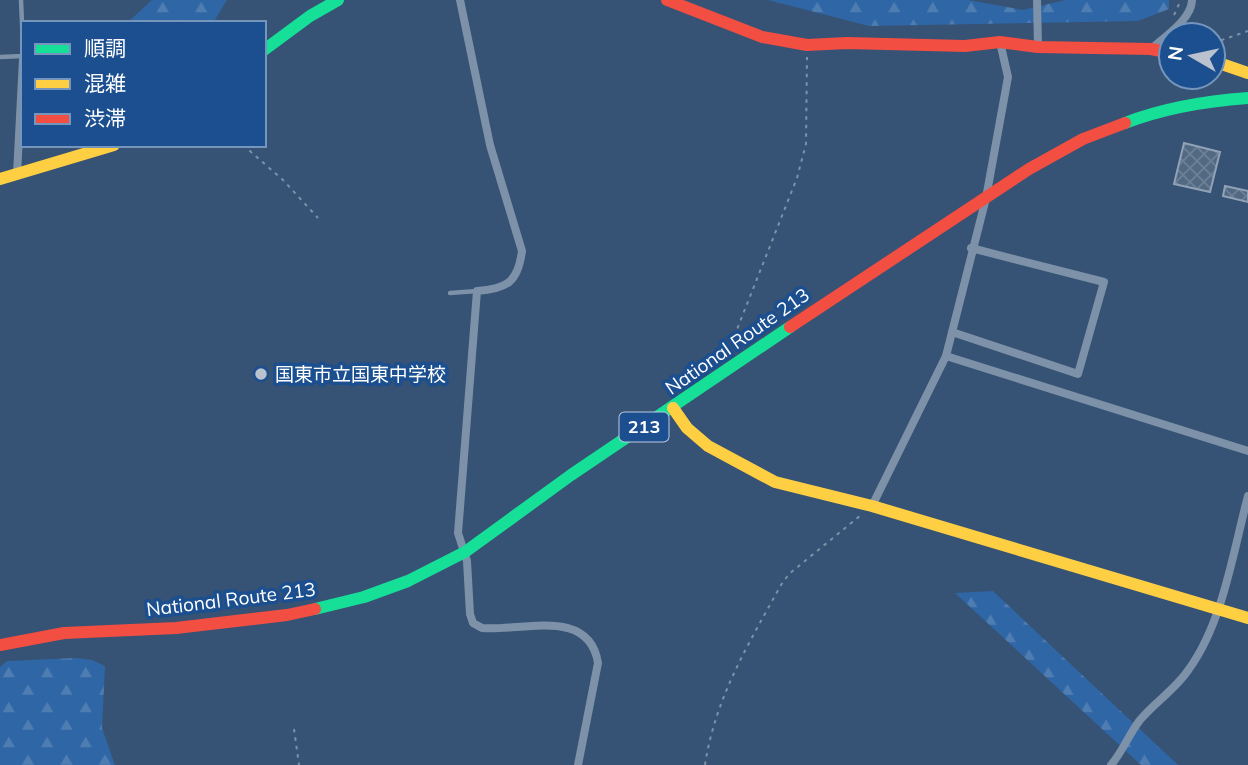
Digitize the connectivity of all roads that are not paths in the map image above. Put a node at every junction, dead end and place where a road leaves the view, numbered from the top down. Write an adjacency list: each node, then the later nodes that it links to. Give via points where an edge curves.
1 (21, 0): 7 (lane)
2 (338, 0): 10 (main road)
3 (460, 0): 24 (street, via 484,121 522,251 520,268 512,280)
4 (667, 0): 8 (main road, via 762,37 807,45)
5 (1037, 0): 9 (street)
6 (1192, 0): 11 (street, via 1192,8)
7 (22, 21)
8 (1000, 43): 9 (main road); 22 (street, via 1008,77)
9 (1038, 47): 11 (main road)
10 (266, 49)
11 (1151, 49): 12 (main road)
12 (1157, 50)
13 (0, 57): 14 (lane)
14 (21, 58)
15 (1227, 66): 16 (main road)
16 (1248, 73)
17 (21, 97): 20 (street)
18 (1248, 98): 22 (main road, National Route 213 / 213, via 1168,109 1106,129)
19 (107, 147): 20 (main road)
20 (17, 174): 21 (main road)
21 (0, 179)
22 (986, 198): 23 (street); 28 (main road, National Route 213 / 213)
23 (971, 248): 26 (street); 26 (street, via 1104,282 1078,374)
24 (477, 291): 25 (lane); 32 (street, via 458,533)
25 (450, 293)
26 (952, 332): 27 (street)
27 (946, 356): 29 (street); 31 (street)
28 (673, 408): 31 (main road, via 708,446 775,482); 32 (main road, National Route 213 / 213)
29 (1248, 451)
30 (1248, 496): 33 (street)
31 (872, 506): 33 (main road)
32 (465, 552): 35 (main road, National Route 213 / 213, via 364,597 287,615 176,628 64,633); 36 (street, via 470,614 477,626 570,628 580,633 597,657)
33 (1219, 609): 34 (main road); 37 (street, via 1188,671 1140,721)
34 (1248, 618)
35 (0, 645)
36 (579, 765)
37 (1111, 765)

